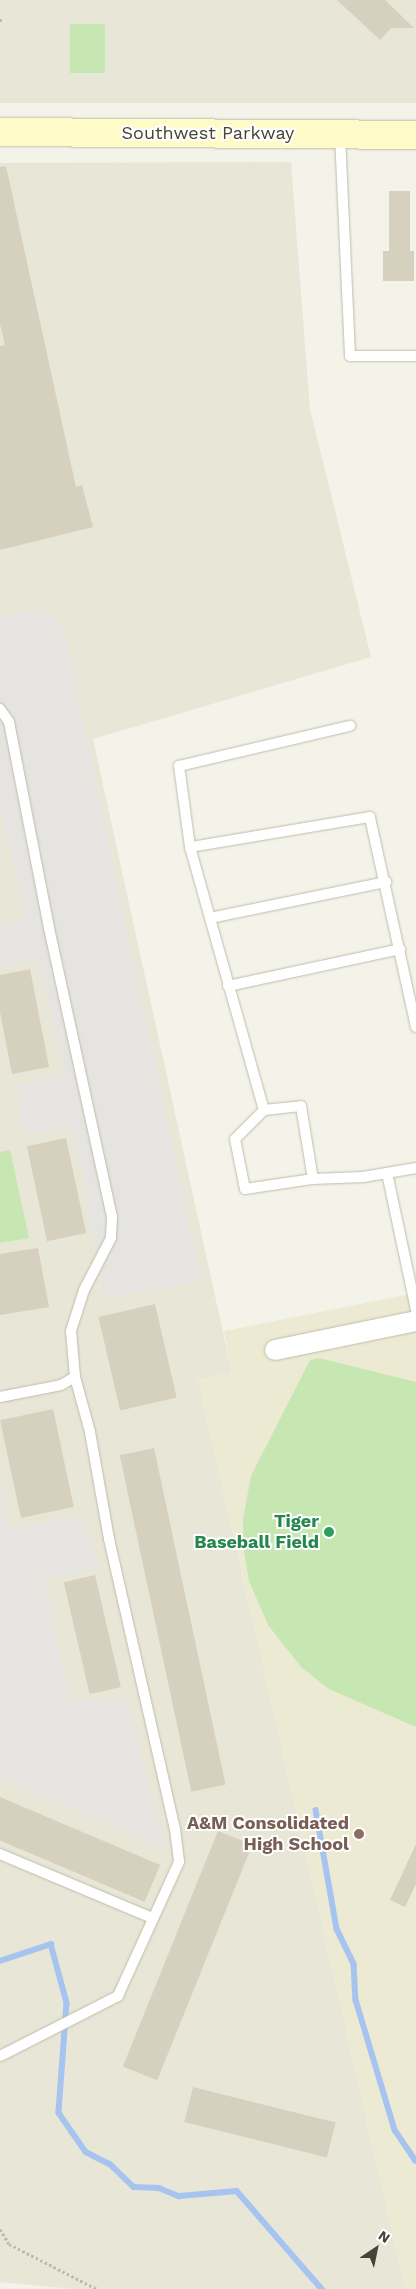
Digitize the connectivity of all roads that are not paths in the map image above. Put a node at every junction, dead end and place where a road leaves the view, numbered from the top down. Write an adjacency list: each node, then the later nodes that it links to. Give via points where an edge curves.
1 (0, 132): 2 (main road, Southwest Parkway)
2 (340, 134): 3 (main road, Southwest Parkway); 4 (lane, via 350,356)
3 (416, 135)
4 (416, 356)
5 (0, 709): 20 (lane, via 9,722 49,928 112,1217 111,1238 84,1290 71,1331)
6 (350, 726): 7 (lane, via 178,766)
7 (190, 847): 8 (lane, via 370,817); 9 (lane)
8 (386, 882): 9 (lane); 10 (lane)
9 (210, 918): 11 (lane)
10 (400, 949): 11 (lane); 12 (lane)
11 (228, 986): 13 (lane)
12 (416, 1027)
13 (264, 1110): 16 (lane, via 301,1106); 16 (lane, via 235,1139 245,1189)
14 (416, 1168): 15 (lane)
15 (387, 1172): 16 (lane, via 363,1178); 17 (lane)
16 (313, 1179)
17 (416, 1309)
18 (416, 1321): 19 (street)
19 (276, 1350)
20 (75, 1377): 21 (lane, via 61,1386); 23 (lane, via 90,1432 109,1539 176,1837 179,1862)
21 (0, 1398)
22 (0, 1854): 23 (lane)
23 (152, 1918): 24 (lane, via 118,1996)
24 (0, 2056)

